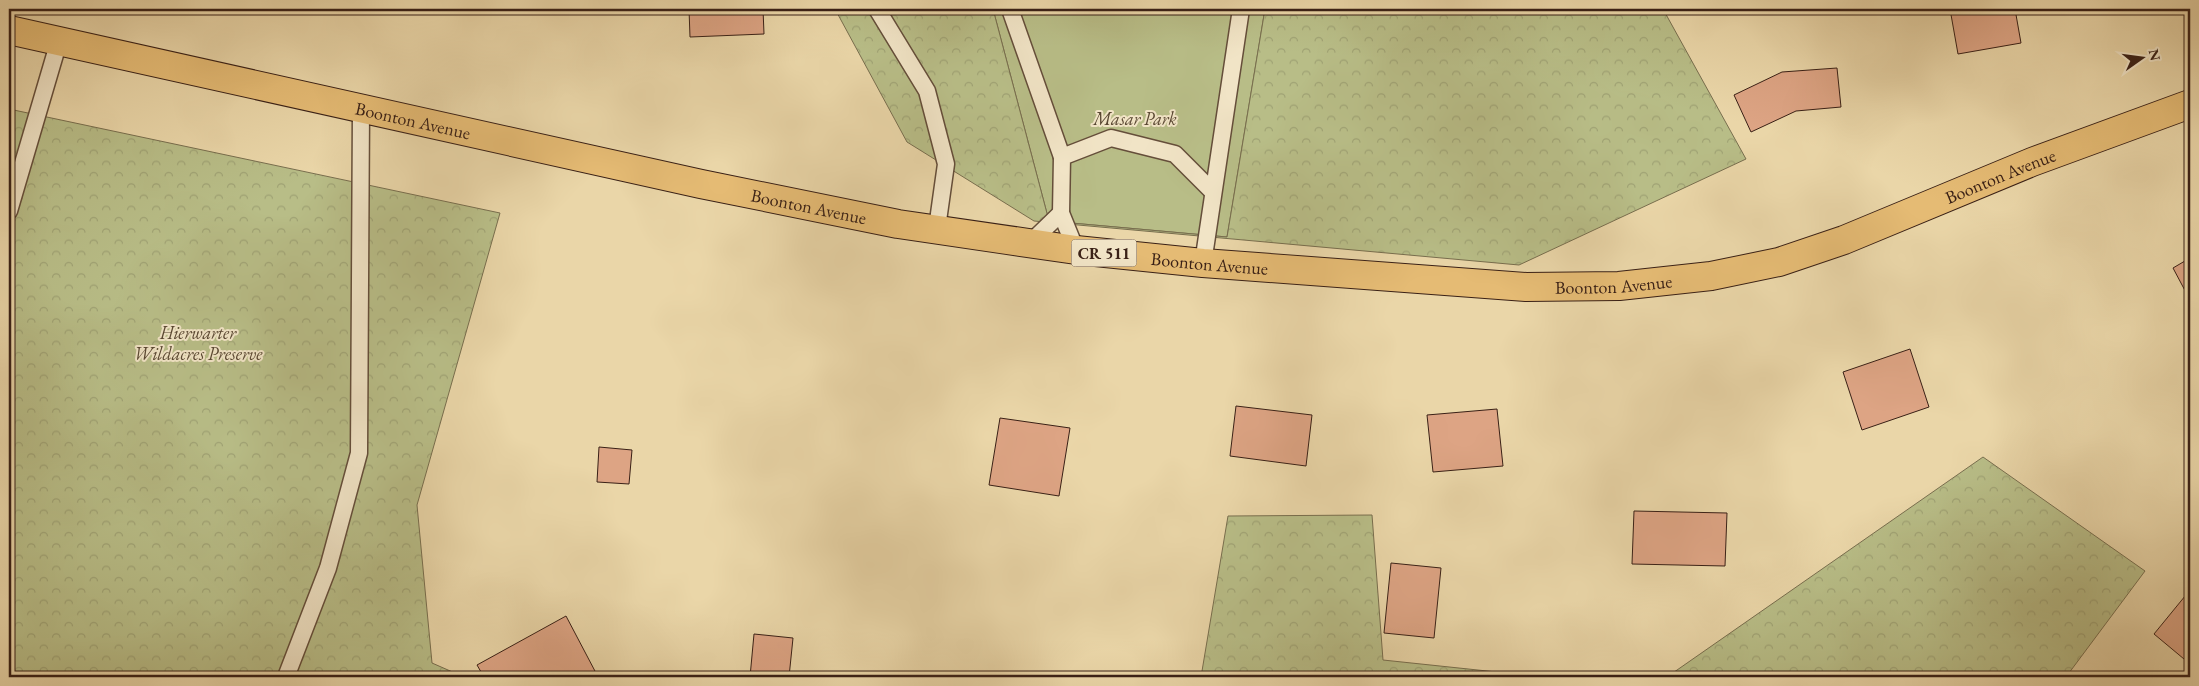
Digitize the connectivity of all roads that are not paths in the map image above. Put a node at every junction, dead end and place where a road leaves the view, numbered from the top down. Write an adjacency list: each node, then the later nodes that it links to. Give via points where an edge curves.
1 (878, 9): 12 (lane, via 927,91 946,164)
2 (1010, 9): 8 (lane)
3 (1241, 9): 9 (lane)
4 (9, 30): 5 (main road, Boonton Avenue / CR 511)
5 (59, 41): 7 (main road, Boonton Avenue / CR 511); 10 (lane)
6 (2190, 104): 15 (main road, Boonton Avenue / CR 511, via 2032,162 1844,240 1779,262 1710,276 1618,286 1526,287)
7 (361, 109): 12 (main road, Boonton Avenue / CR 511, via 702,184 898,224); 16 (lane, via 359,453 328,568)
8 (1062, 157): 9 (lane, via 1111,138 1175,154); 11 (lane)
9 (1213, 192): 15 (lane)
10 (9, 211)
11 (1060, 213): 13 (lane); 14 (lane)
12 (937, 228): 13 (main road, Boonton Avenue / CR 511)
13 (1030, 243): 14 (main road, Boonton Avenue / CR 511)
14 (1076, 250): 15 (main road, Boonton Avenue / CR 511)
15 (1203, 263)
16 (286, 677)

